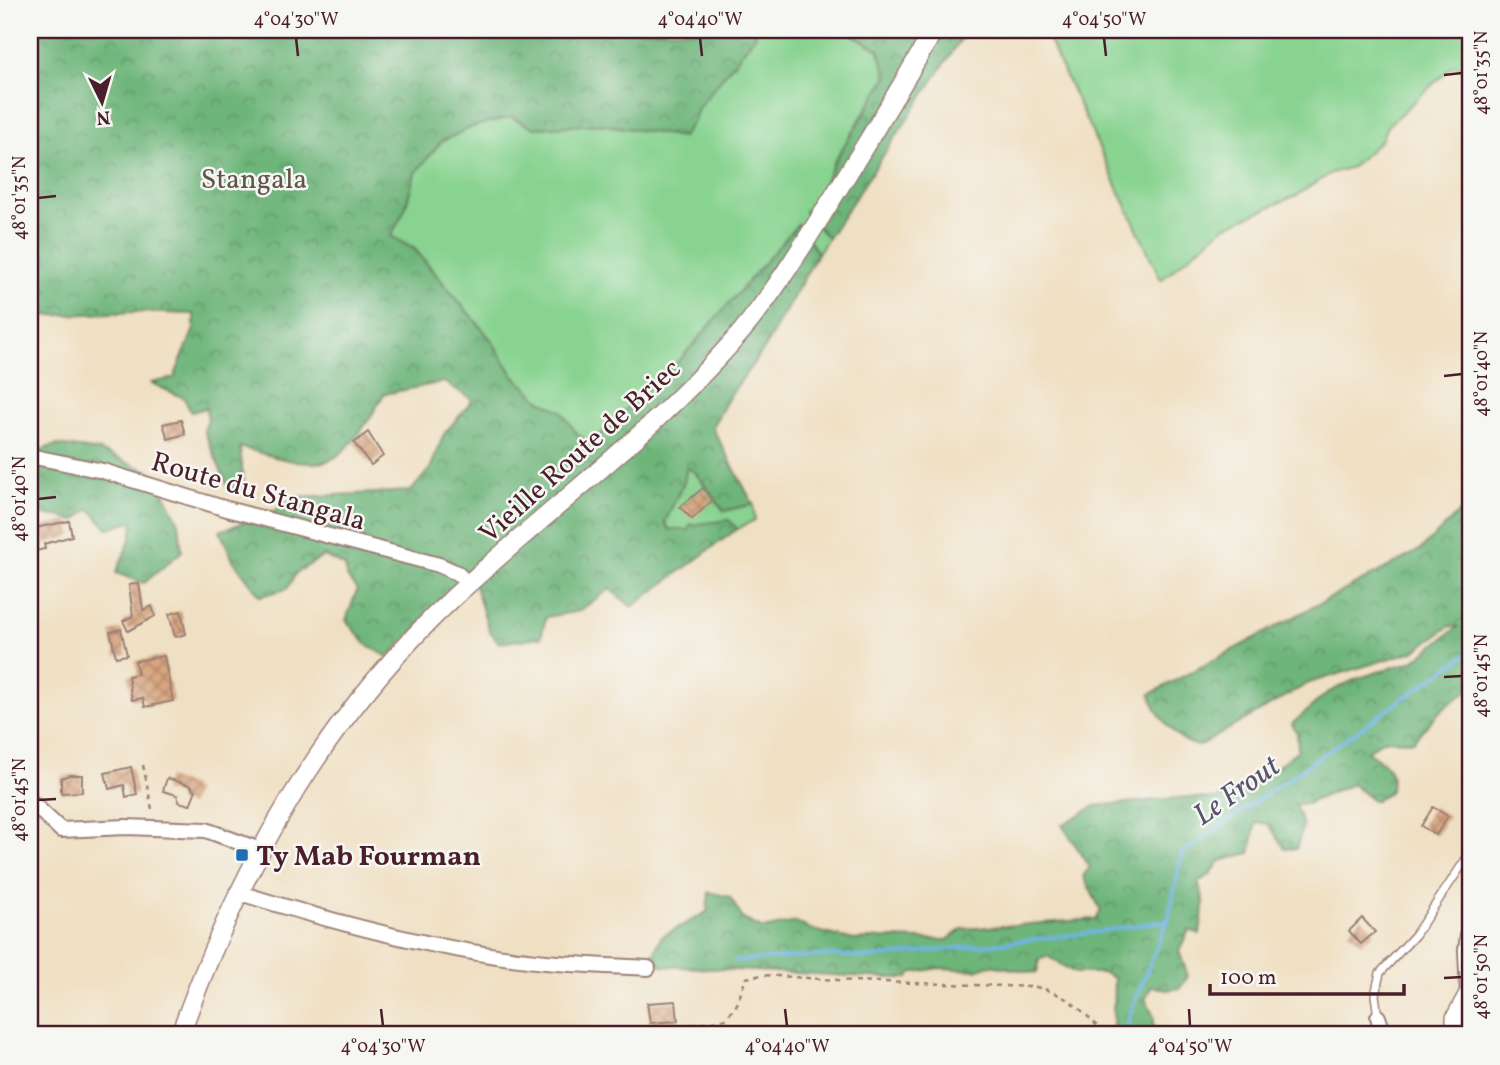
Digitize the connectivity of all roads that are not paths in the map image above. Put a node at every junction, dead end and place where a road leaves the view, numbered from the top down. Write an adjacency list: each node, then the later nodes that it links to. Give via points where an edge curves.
1 (934, 30): 3 (street, Vieille Route de Briec, via 792,264 741,332 655,422)
2 (30, 456): 3 (street, Route du Stangala, via 103,471 439,565)
3 (468, 584): 5 (street, Vieille Route de Briec, via 350,710 299,782)
4 (30, 801): 5 (street, via 61,830 206,830)
5 (260, 850): 7 (street, Vieille Route de Briec)
6 (1470, 853): 11 (lane, via 1415,935 1380,973 1375,995)
7 (237, 892): 9 (street, via 486,953 534,961); 12 (street, Vieille Route de Briec)
8 (1470, 919): 10 (street, via 1466,950)
9 (648, 968)
10 (1469, 995): 14 (main road, via 1457,1018)
11 (1378, 1017): 13 (street)
12 (180, 1035)
13 (1384, 1035)
14 (1457, 1035)

